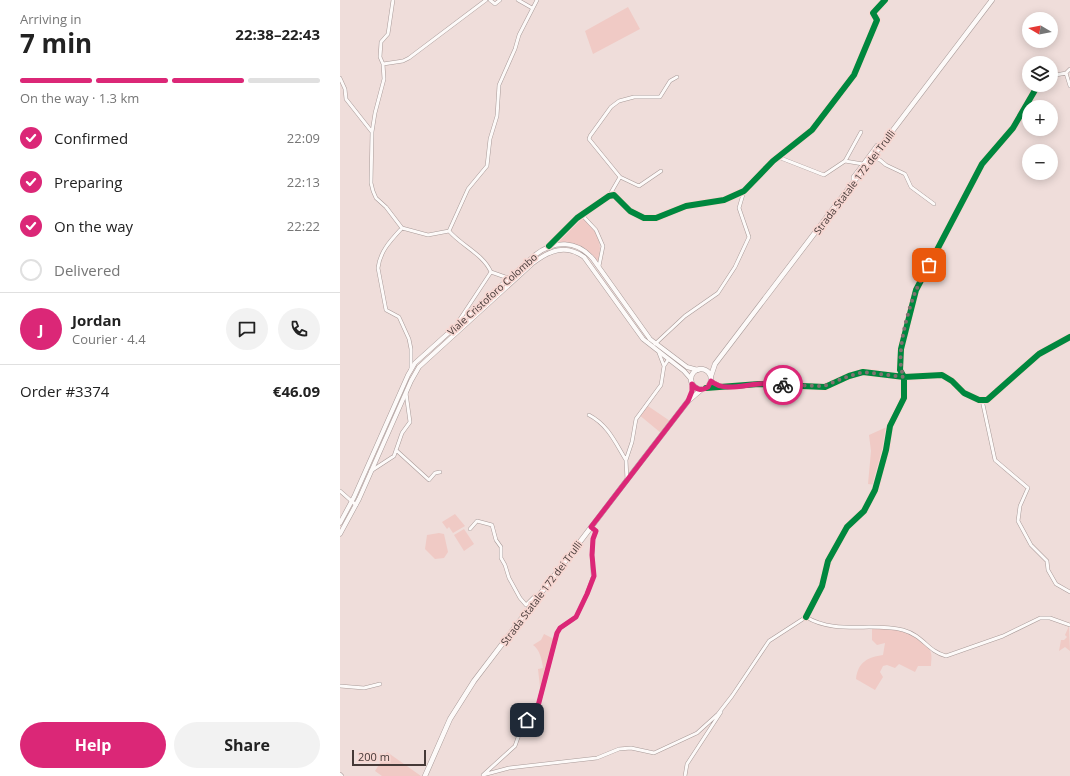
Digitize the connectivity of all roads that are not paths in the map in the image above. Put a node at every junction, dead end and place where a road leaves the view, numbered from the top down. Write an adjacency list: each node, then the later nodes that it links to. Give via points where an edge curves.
1 (393, 0): 10 (street, via 388,34 381,42 380,57)
2 (486, 0): 10 (street, via 409,58)
3 (490, 0): 4 (street, via 495,4)
4 (500, 0)
5 (518, 0): 9 (street)
6 (537, 0): 9 (street)
7 (885, 0): 21 (street, via 873,12 877,20 854,75 812,130)
8 (992, 0): 22 (main road, Strada Statale 172 dei Trulli)
9 (532, 8): 33 (street, via 499,85 497,116 490,139 487,166 468,189)
10 (383, 64): 18 (street, via 383,88)
11 (1070, 69): 12 (street)
12 (1066, 73): 13 (street); 16 (street)
13 (1058, 75)
14 (677, 77): 26 (street, via 670,81 660,97 634,97 615,104 590,136 589,139 594,146)
15 (340, 78): 18 (street, via 346,99)
16 (1070, 86)
17 (1034, 92): 48 (street, via 1013,128 982,164 916,290 901,349 900,370)
18 (372, 132): 32 (street, via 373,189 376,198)
19 (861, 132): 23 (street)
20 (877, 145): 24 (street)
21 (778, 157): 23 (street, via 824,175); 28 (street)
22 (873, 157): 27 (main road, Strada Statale 172 dei Trulli); 30 (street, via 905,174 911,187)
23 (845, 161): 24 (street)
24 (863, 164): 27 (street, via 853,177)
25 (660, 171): 26 (street, via 639,186)
26 (620, 177): 29 (street)
27 (853, 183): 43 (main road, Strada Statale 172 dei Trulli)
28 (744, 191): 29 (street, via 724,200 686,206 656,218 644,218 630,211 614,194); 40 (street, via 739,208 749,237 735,267 718,293 685,316)
29 (609, 196): 31 (street)
30 (934, 204)
31 (582, 215): 34 (street); 35 (street, via 596,230 604,246)
32 (402, 228): 33 (street, via 428,235); 45 (street, via 385,248 378,268 386,310 399,317 409,339)
33 (449, 231): 36 (street, via 458,242 487,262)
34 (549, 246): 35 (main road, via 565,244 579,247); 37 (main road, Viale Cristoforo Colombo)
35 (599, 266): 40 (main road)
36 (491, 272): 37 (street); 38 (street)
37 (508, 278): 38 (main road, Viale Cristoforo Colombo)
38 (457, 325): 45 (main road, Viale Cristoforo Colombo)
39 (1070, 337): 55 (street, via 1039,354 987,400)
40 (655, 344): 46 (main road, via 687,367)
41 (659, 353): 42 (main road, Viale Cristoforo Colombo); 44 (street); 47 (main road, Viale Cristoforo Colombo, via 634,328 590,262 578,253 559,249 544,254)
42 (668, 360): 44 (street); 50 (main road, Viale Cristoforo Colombo, via 684,371)
43 (715, 364): 46 (main road, Strada Statale 172 dei Trulli); 49 (main road, Strada Statale 172 dei Trulli)
44 (664, 366): 59 (street, via 661,385 636,419)
45 (411, 370): 47 (main road); 64 (main road, Viale Cristoforo Colombo)
46 (700, 370): 49 (main road); 50 (main road, via 693,374)
47 (415, 373): 54 (main road, Viale Cristoforo Colombo)
48 (904, 377): 51 (street, via 863,372 824,386); 55 (street, via 942,376 952,381 964,393); 72 (street, via 904,398 890,426 875,490 864,511 847,527 828,561 822,586)
49 (711, 379): 51 (street); 52 (main road)
50 (692, 381): 53 (main road, via 696,388); 56 (main road, Strada Statale 172 dei Trulli)
51 (721, 386): 52 (street)
52 (706, 388): 53 (main road)
53 (701, 390): 56 (main road, Strada Statale 172 dei Trulli)
54 (406, 392): 58 (street, via 410,422 402,433); 60 (main road, Viale Cristoforo Colombo)
55 (982, 400): 70 (street, via 995,460 1028,488 1020,506 1018,521 1031,545 1047,561 1048,570 1056,584)
56 (688, 401): 62 (main road, Strada Statale 172 dei Trulli)
57 (589, 415): 59 (street, via 600,421 611,433)
58 (396, 450): 60 (street, via 394,456); 61 (street, via 429,480 435,473)
59 (626, 460): 62 (street)
60 (371, 471): 65 (main road, Viale Cristoforo Colombo)
61 (440, 472)
62 (627, 480): 67 (main road, Strada Statale 172 dei Trulli)
63 (340, 491): 64 (street)
64 (352, 501): 65 (street); 66 (main road, Viale Cristoforo Colombo)
65 (356, 505): 69 (main road, Viale Cristoforo Colombo)
66 (340, 523)
67 (591, 527): 71 (main road, Strada Statale 172 dei Trulli); 78 (street, via 596,531 592,555 594,576 576,617 557,633 538,706 521,729 515,746)
68 (470, 529): 71 (street, via 477,521 492,525 501,547 501,558 520,598 526,605)
69 (340, 534)
70 (1070, 592)
71 (538, 597): 77 (main road, Strada Statale 172 dei Trulli, via 474,682 450,719)
72 (806, 617): 73 (street, via 830,626 888,628 914,633 931,649 946,656 1003,636 1040,618 1050,618); 76 (street, via 769,641)
73 (1070, 625)
74 (380, 684): 75 (street, via 364,688)
75 (340, 686)
76 (728, 700): 78 (street, via 718,714 696,733 654,753 631,748 619,749 596,758 509,768); 79 (street, via 687,764)
77 (425, 776)
78 (482, 776)
79 (685, 776)

